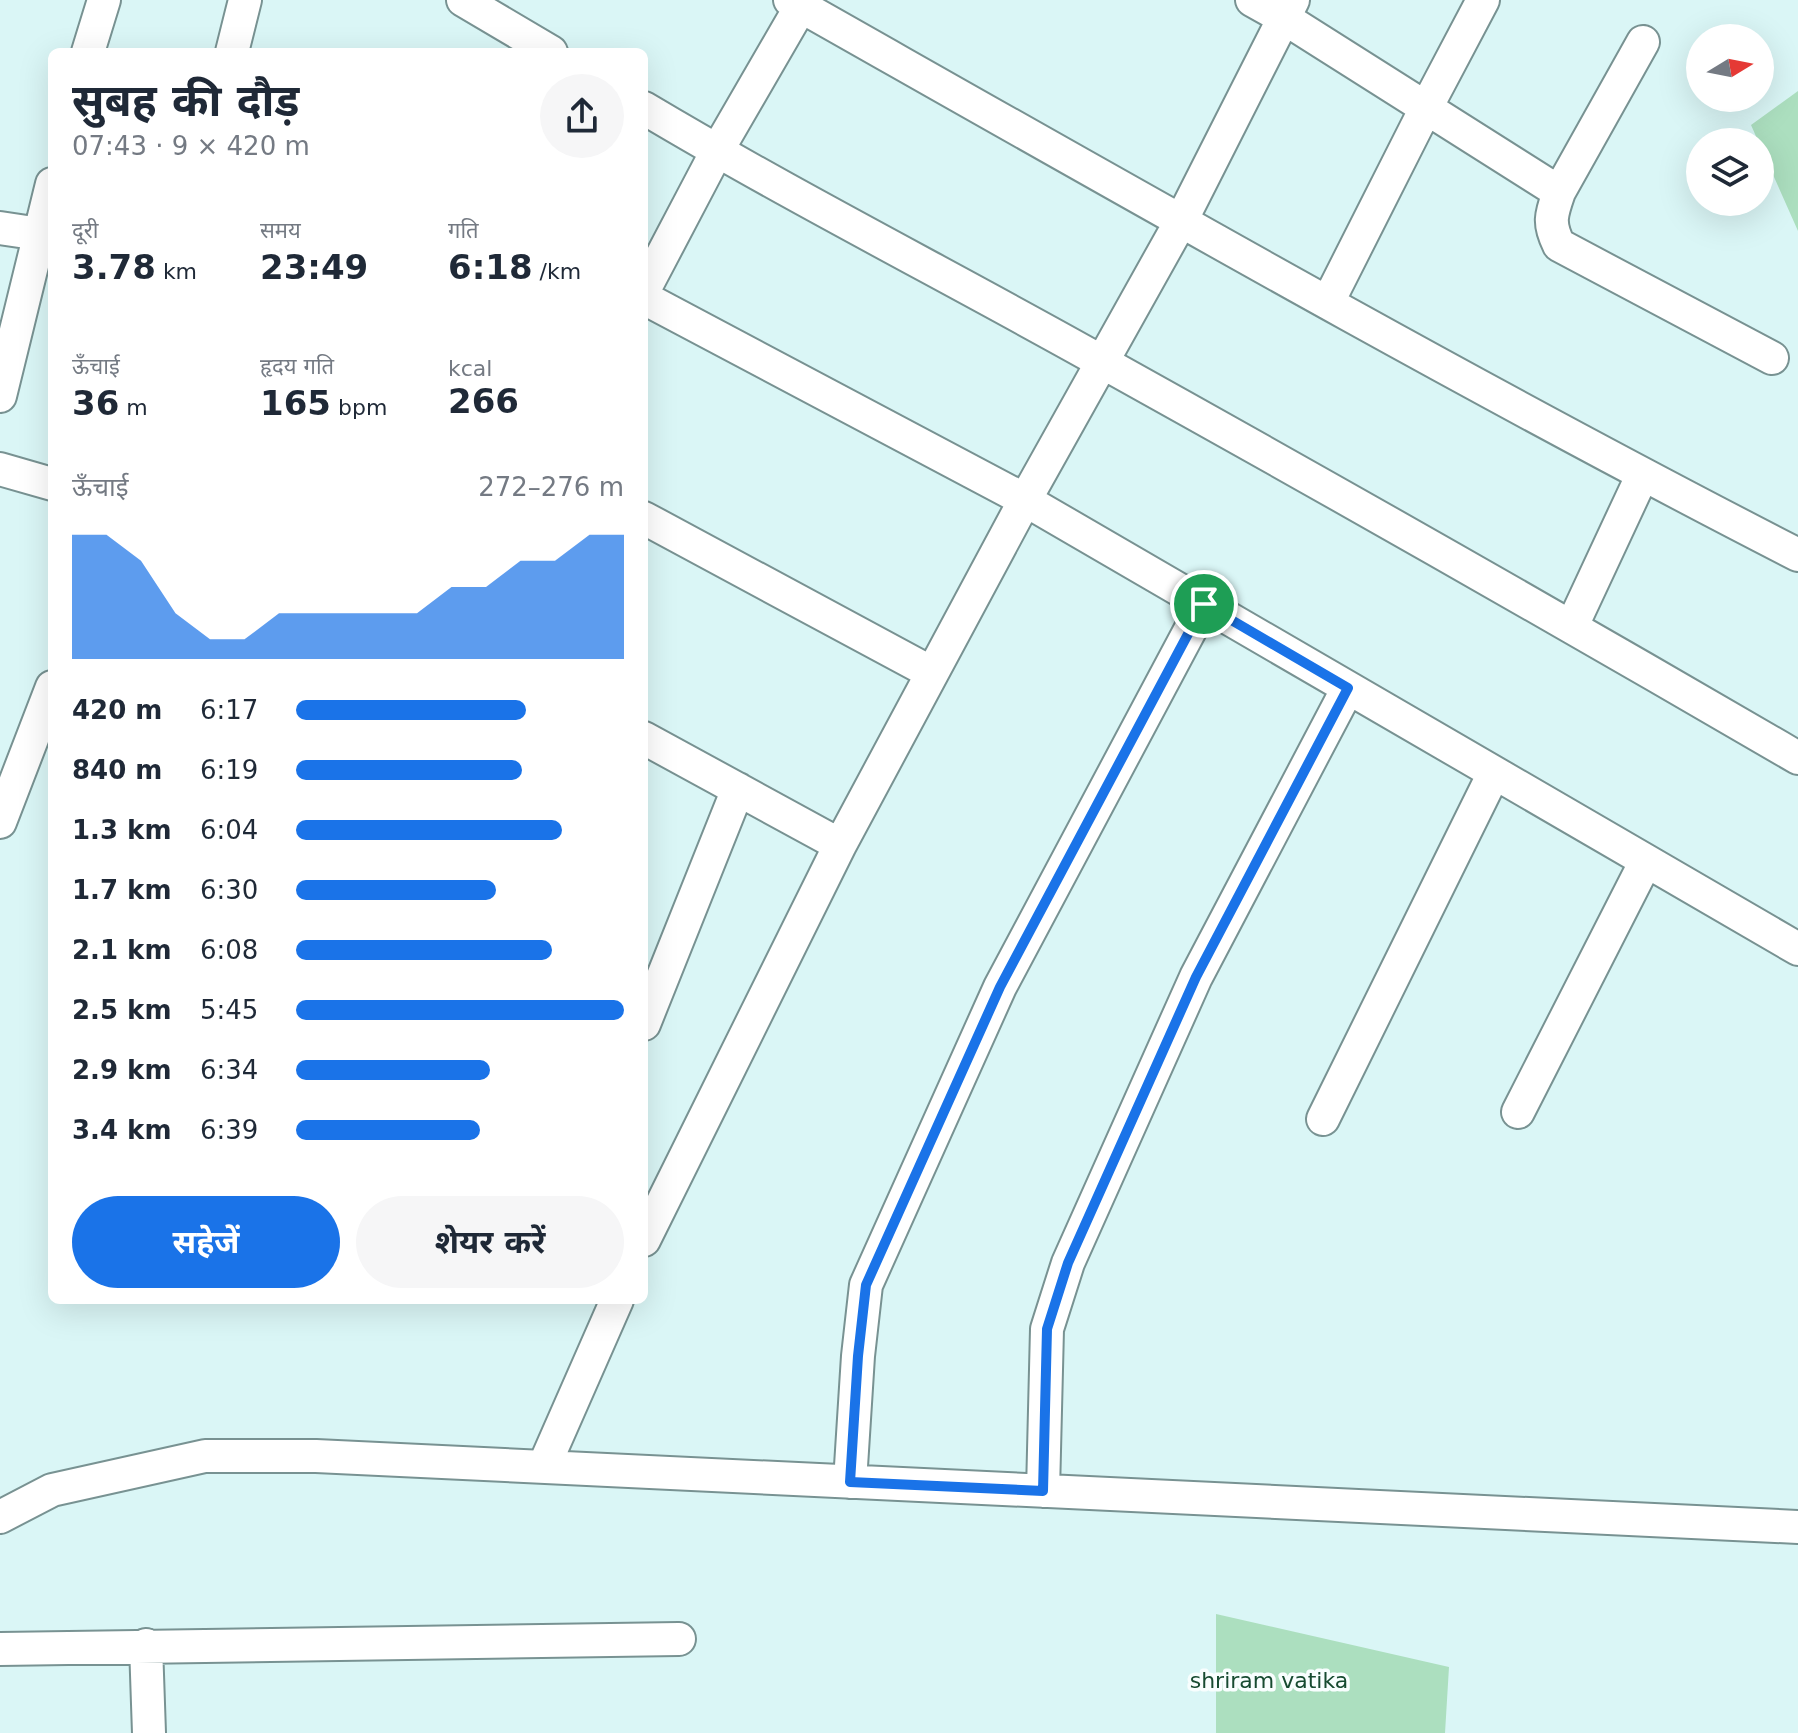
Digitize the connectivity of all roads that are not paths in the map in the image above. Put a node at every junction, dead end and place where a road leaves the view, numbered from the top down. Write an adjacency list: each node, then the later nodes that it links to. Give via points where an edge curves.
1 (104, 0): 9 (street)
2 (245, 0): 10 (street)
3 (463, 0): 11 (street)
4 (1252, 0): 7 (street)
5 (1483, 0): 12 (street)
6 (795, 3): 14 (street); 17 (street)
7 (1288, 9): 12 (street); 17 (street)
8 (1643, 42): 15 (street)
9 (89, 48)
10 (233, 48)
11 (544, 48)
12 (1426, 108): 15 (street); 22 (street)
13 (648, 110): 14 (street)
14 (717, 151): 20 (street); 24 (street)
15 (1559, 192): 23 (street, via 1551,217 1559,245)
16 (48, 201): 19 (street)
17 (1181, 221): 22 (street); 24 (street)
18 (0, 228): 19 (street)
19 (40, 234): 25 (street)
20 (648, 282)
21 (648, 300): 30 (street)
22 (1328, 302): 28 (street)
23 (1772, 358)
24 (1102, 362): 30 (street); 34 (street)
25 (4, 364): 26 (street)
26 (0, 396)
27 (0, 469): 29 (street)
28 (1642, 476): 32 (street); 34 (street)
29 (48, 483)
30 (1025, 500): 33 (street); 35 (street)
31 (648, 520): 35 (street)
32 (1798, 555)
33 (1204, 604): 36 (street); 52 (street, via 1000,987 866,1285)
34 (1572, 626): 39 (street)
35 (932, 673): 43 (street)
36 (1348, 688): 40 (street); 53 (street, via 1196,977 1068,1263 1047,1329)
37 (48, 697): 42 (street)
38 (648, 740): 41 (street)
39 (1798, 758)
40 (1494, 773): 44 (street); 48 (street)
41 (738, 789): 43 (street); 46 (street)
42 (0, 822)
43 (840, 845): 49 (street)
44 (1646, 861): 45 (street); 47 (street)
45 (1798, 949)
46 (648, 1014)
47 (1518, 1112)
48 (1323, 1119)
49 (648, 1232)
50 (615, 1304): 51 (street)
51 (544, 1466): 52 (street); 54 (street, via 205,1456 52,1490)
52 (850, 1482): 53 (street)
53 (1043, 1491): 55 (street)
54 (0, 1517)
55 (1798, 1527)
56 (679, 1639): 57 (street)
57 (146, 1645): 58 (street); 59 (street)
58 (0, 1649)
59 (149, 1733)

